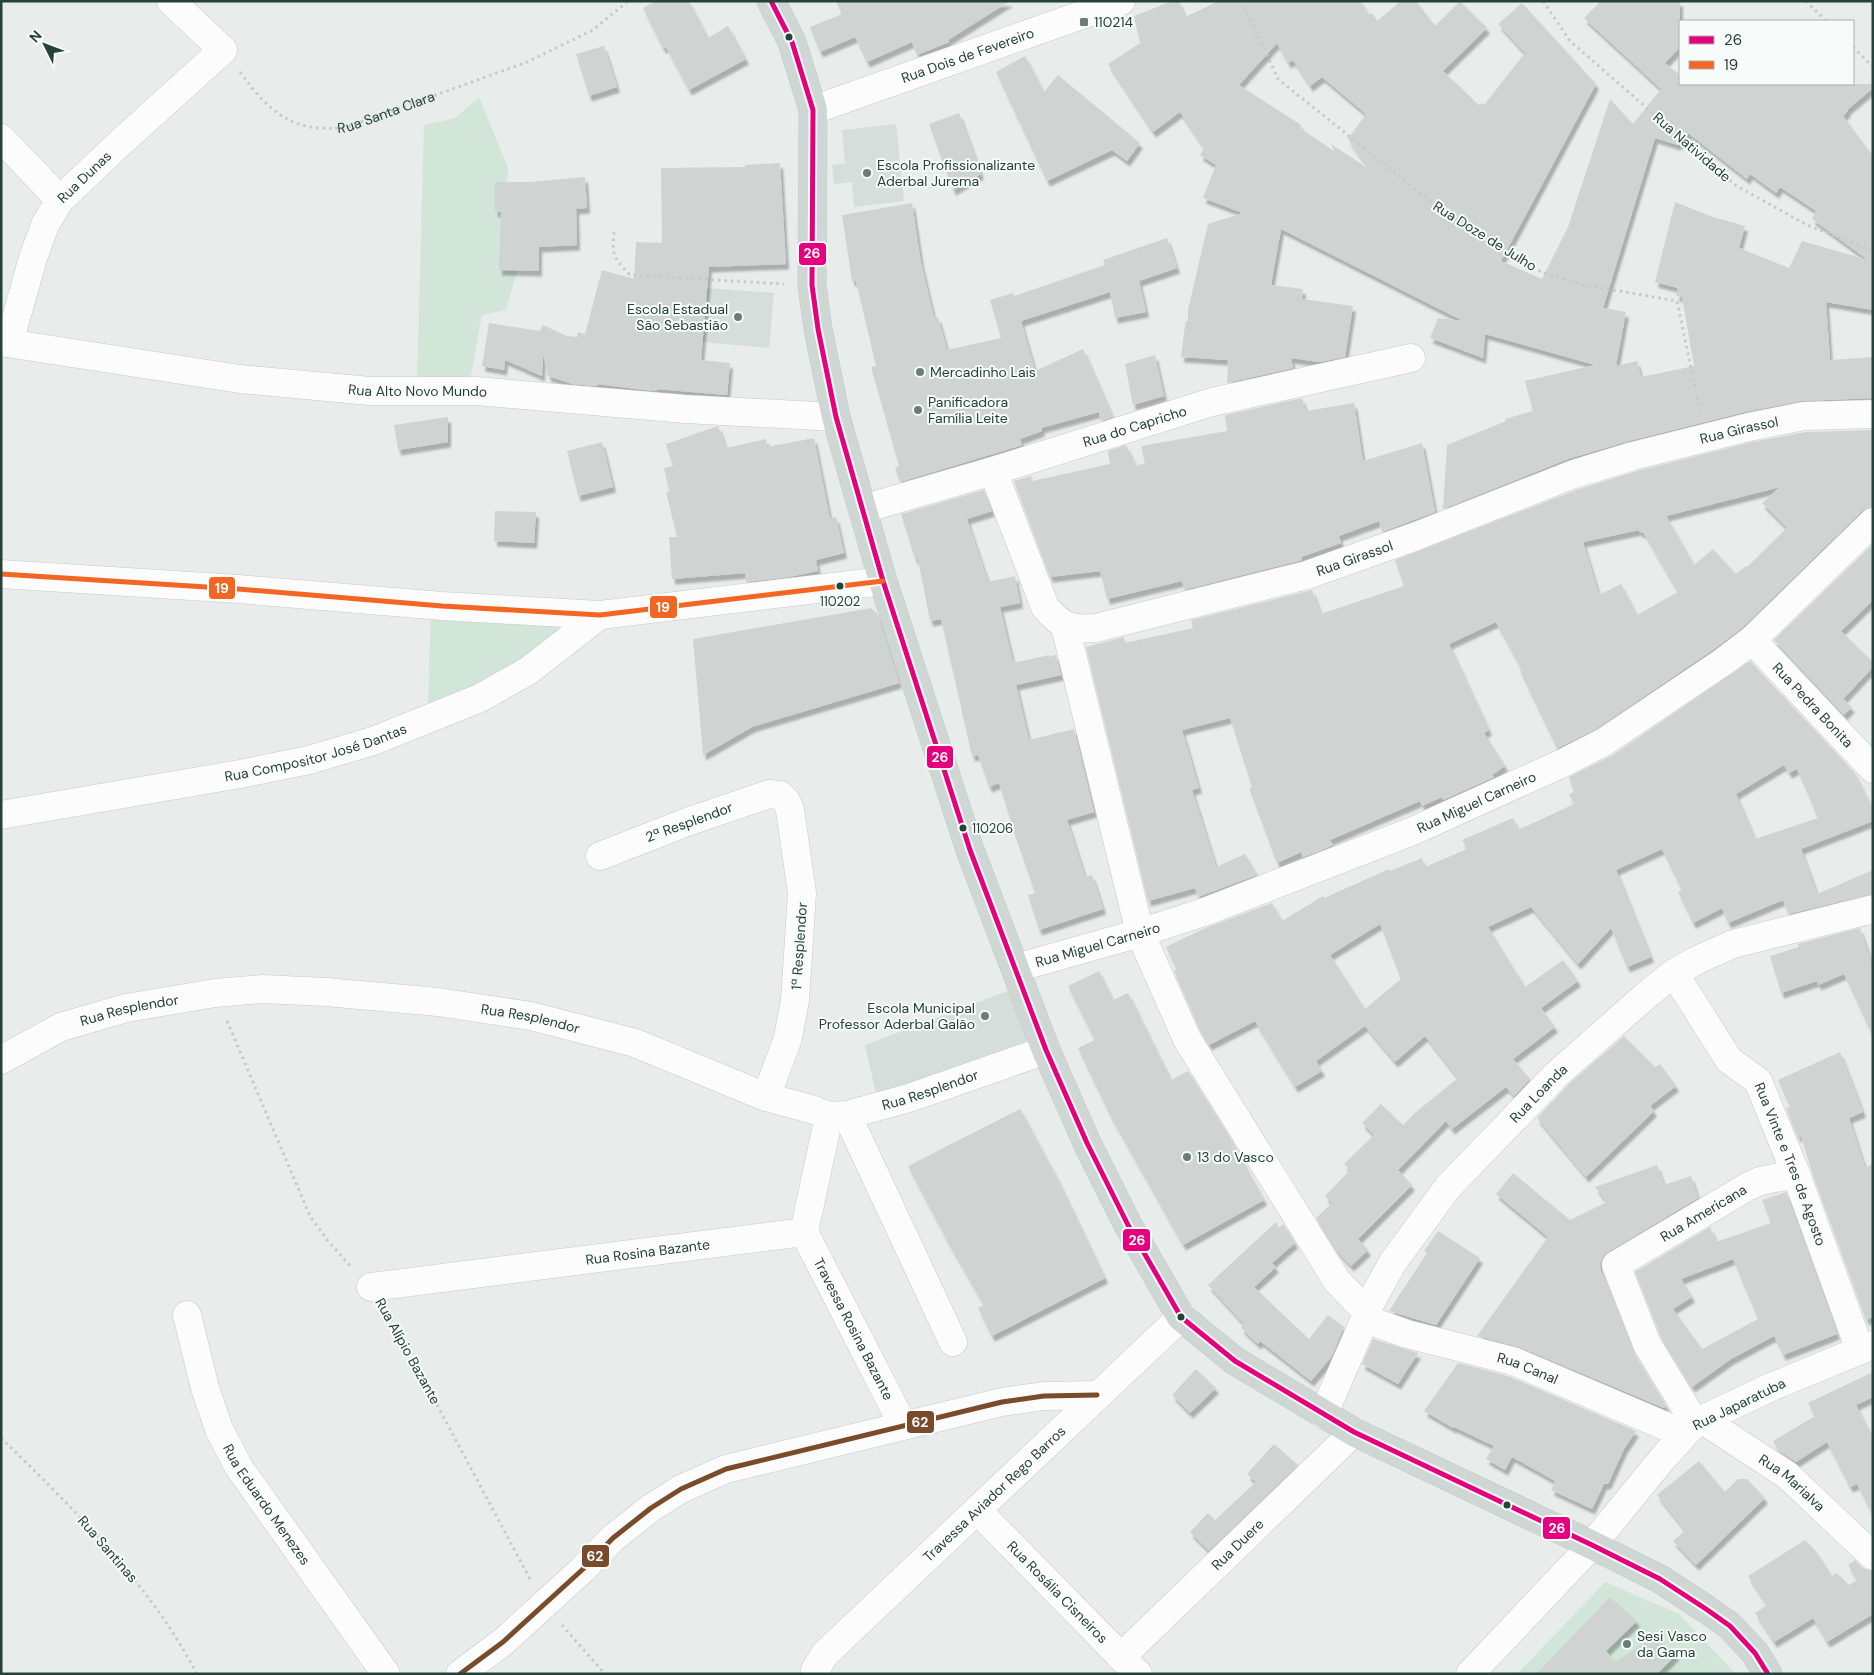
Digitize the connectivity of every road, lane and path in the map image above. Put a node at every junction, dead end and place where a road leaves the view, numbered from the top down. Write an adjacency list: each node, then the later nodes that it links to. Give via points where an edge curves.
1 (171, 1): 10 (street)
2 (628, 1): 10 (path, Rua Santa Clara, via 593,30 527,62 347,127 332,129 303,126 286,120 270,108)
3 (770, 1): 12 (main road, via 792,42)
4 (1121, 1): 12 (street, Rua Dois de Fevereiro)
5 (1242, 1): 22 (path, Rua Doze de Julho, via 1278,79 1440,209 1543,273 1586,285 1677,301)
6 (1543, 1): 16 (path, Rua Natividade, via 1570,41 1736,185 1807,225)
7 (1806, 1): 8 (path)
8 (1825, 20)
9 (1854, 49): 11 (path)
10 (224, 50): 14 (street, Rua Dunas)
11 (1873, 67)
12 (813, 110): 17 (main road)
13 (1, 138): 14 (street)
14 (60, 200): 18 (street, Rua Dunas, via 45,225)
15 (614, 232): 17 (path, via 613,251 630,275)
16 (1873, 251)
17 (812, 285): 21 (main road)
18 (5, 343): 21 (street, Rua Alto Novo Mundo, via 240,380 370,390 476,391 685,409)
19 (1411, 358): 23 (street, Rua do Capricho, via 1212,402)
20 (1873, 414): 22 (street, Rua Girassol, via 1804,416)
21 (836, 417): 24 (main road)
22 (1705, 438): 29 (street, Rua Girassol, via 1574,474 1307,575 1096,628)
23 (993, 471): 24 (street, Rua do Capricho); 29 (street, via 1045,607)
24 (863, 509): 27 (main road)
25 (1873, 522): 30 (street, Rua Miguel Carneiro)
26 (1, 574): 28 (street)
27 (884, 581): 28 (street); 37 (main road, via 970,850)
28 (600, 615): 33 (street, Rua Compositor José Dantas, via 528,671 480,698 373,741 309,760 240,774)
29 (1065, 626): 36 (street)
30 (1752, 640): 31 (street, Rua Pedra Bonita); 36 (street, Rua Miguel Carneiro, via 1604,742 1565,762 1405,835 1207,911)
31 (1873, 769)
32 (780, 796): 34 (street, 2ª Resplendor, via 769,794); 42 (street, 1ª Resplendor, via 786,800 790,810 802,893 795,1000 788,1038)
33 (1, 815)
34 (600, 856)
35 (1873, 909): 38 (street, Rua Loanda, via 1733,944)
36 (1140, 933): 37 (street, Rua Miguel Carneiro); 48 (street, via 1187,1039 1337,1281)
37 (1016, 968): 40 (main road)
38 (1674, 973): 44 (street, Rua Vinte e Tres de Agosto, via 1729,1060 1758,1081); 48 (street, Rua Loanda, via 1557,1074 1448,1187 1393,1262)
39 (214, 993): 41 (street, Rua Resplendor, via 126,1008 61,1028); 42 (street, Rua Resplendor, via 262,989 326,992 438,1002 531,1016 635,1043); 46 (path, Rua Alípio Bazante, via 310,1216 328,1241)
40 (1046, 1050): 43 (street, Rua Resplendor, via 909,1098); 49 (main road, via 1128,1225)
41 (1, 1060)
42 (766, 1097): 43 (street, Rua Resplendor)
43 (838, 1115): 45 (street); 50 (street)
44 (1796, 1174): 51 (street, Rua Vinte e Tres de Agosto); 55 (street, Rua Americana, via 1748,1187 1616,1265 1647,1344)
45 (804, 1232): 46 (street, Rua Rosina Bazante); 54 (street, Travessa Rosina Bazante)
46 (372, 1287): 61 (path, Rua Alípio Bazante, via 397,1327)
47 (186, 1315): 64 (street, Rua Eduardo Menezes, via 204,1388 238,1466)
48 (1366, 1315): 53 (street, Rua Loanda); 55 (street, Rua Canal, via 1408,1334 1513,1361)
49 (1181, 1317): 52 (street, Travessa Aviador Rego Barros); 53 (main road, via 1236,1360)
50 (953, 1342)
51 (1866, 1347): 55 (street, Rua Japaratuba, via 1771,1387)
52 (1097, 1395): 54 (street, via 1044,1396 1002,1402); 58 (street, Travessa Aviador Rego Barros)
53 (1323, 1414): 56 (main road)
54 (903, 1425): 61 (street, via 726,1469 680,1489 613,1538)
55 (1694, 1426): 59 (street, Rua Japaratuba); 60 (street, Rua Marialva, via 1787,1475)
56 (1354, 1432): 59 (main road); 62 (street, Rua Duere)
57 (1, 1438): 63 (path, Rua Santinas, via 74,1509 140,1587 183,1647)
58 (977, 1510): 62 (street, Rua Rosália Cisneiros); 67 (street, Travessa Aviador Rego Barros, via 824,1654)
59 (1592, 1545): 68 (street, Rua Japaratuba); 69 (main road, via 1660,1579 1730,1626 1755,1653)
60 (1873, 1556)
61 (543, 1604): 65 (street, via 503,1642); 66 (path, Rua Alípio Bazante)
62 (1130, 1665)
63 (197, 1674)
64 (386, 1674)
65 (460, 1674)
66 (604, 1674)
67 (815, 1674)
68 (1470, 1674)
69 (1768, 1674)

